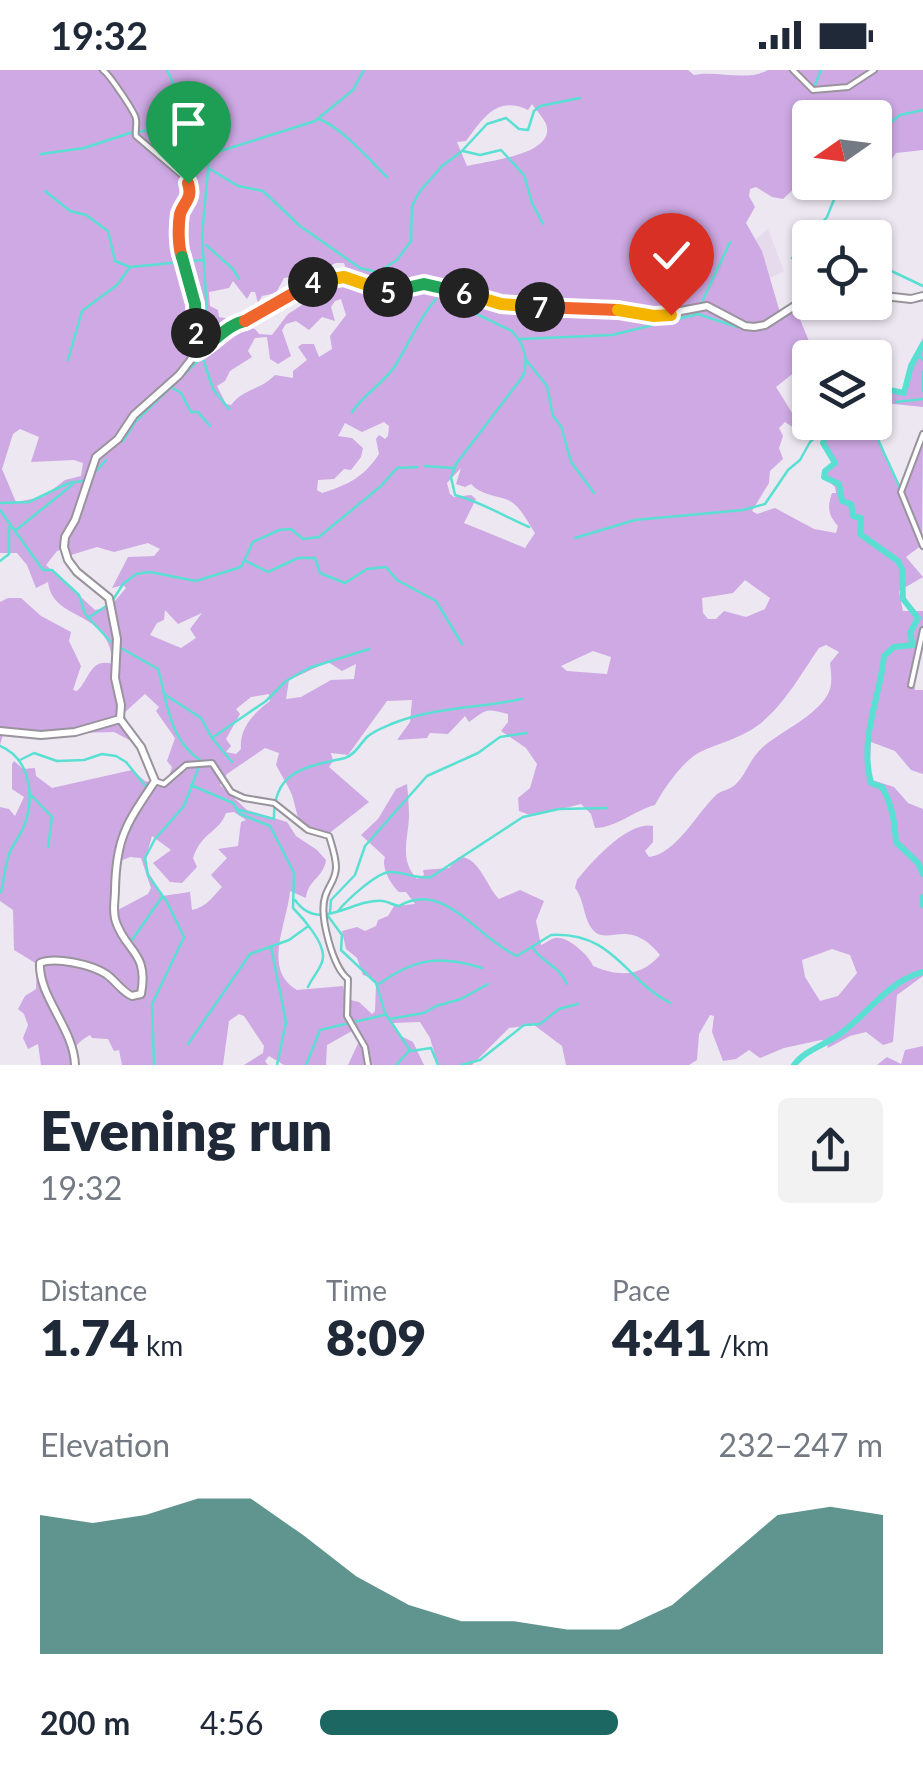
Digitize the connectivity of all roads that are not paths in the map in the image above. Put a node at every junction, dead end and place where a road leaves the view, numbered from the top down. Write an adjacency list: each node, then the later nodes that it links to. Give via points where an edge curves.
1 (103, 70): 7 (street, via 135,115 137,139 190,188 180,213 179,248 195,304)
2 (794, 70): 3 (street, via 813,90 848,88)
3 (874, 70)
4 (923, 296): 5 (street)
5 (892, 297)
6 (792, 307): 7 (street, via 765,325 746,326 707,306 654,316 513,306 438,286 386,292 333,277 233,324)
7 (197, 352): 12 (street, via 96,457 65,537 68,560 109,598 118,640)
8 (923, 434): 9 (street, via 901,492)
9 (923, 546)
10 (923, 630): 11 (street)
11 (911, 685)
12 (120, 719): 13 (street, via 75,732); 14 (street)
13 (0, 731)
14 (155, 780): 15 (street, via 129,817 116,878 116,924 138,954 141,994 122,992 106,974 61,958 40,963); 16 (street, via 164,784 186,765 212,764 231,792 274,803 308,830 329,836 337,864 324,896 326,928 337,969 348,979 348,1016)
15 (75, 1065)
16 (368, 1065)

